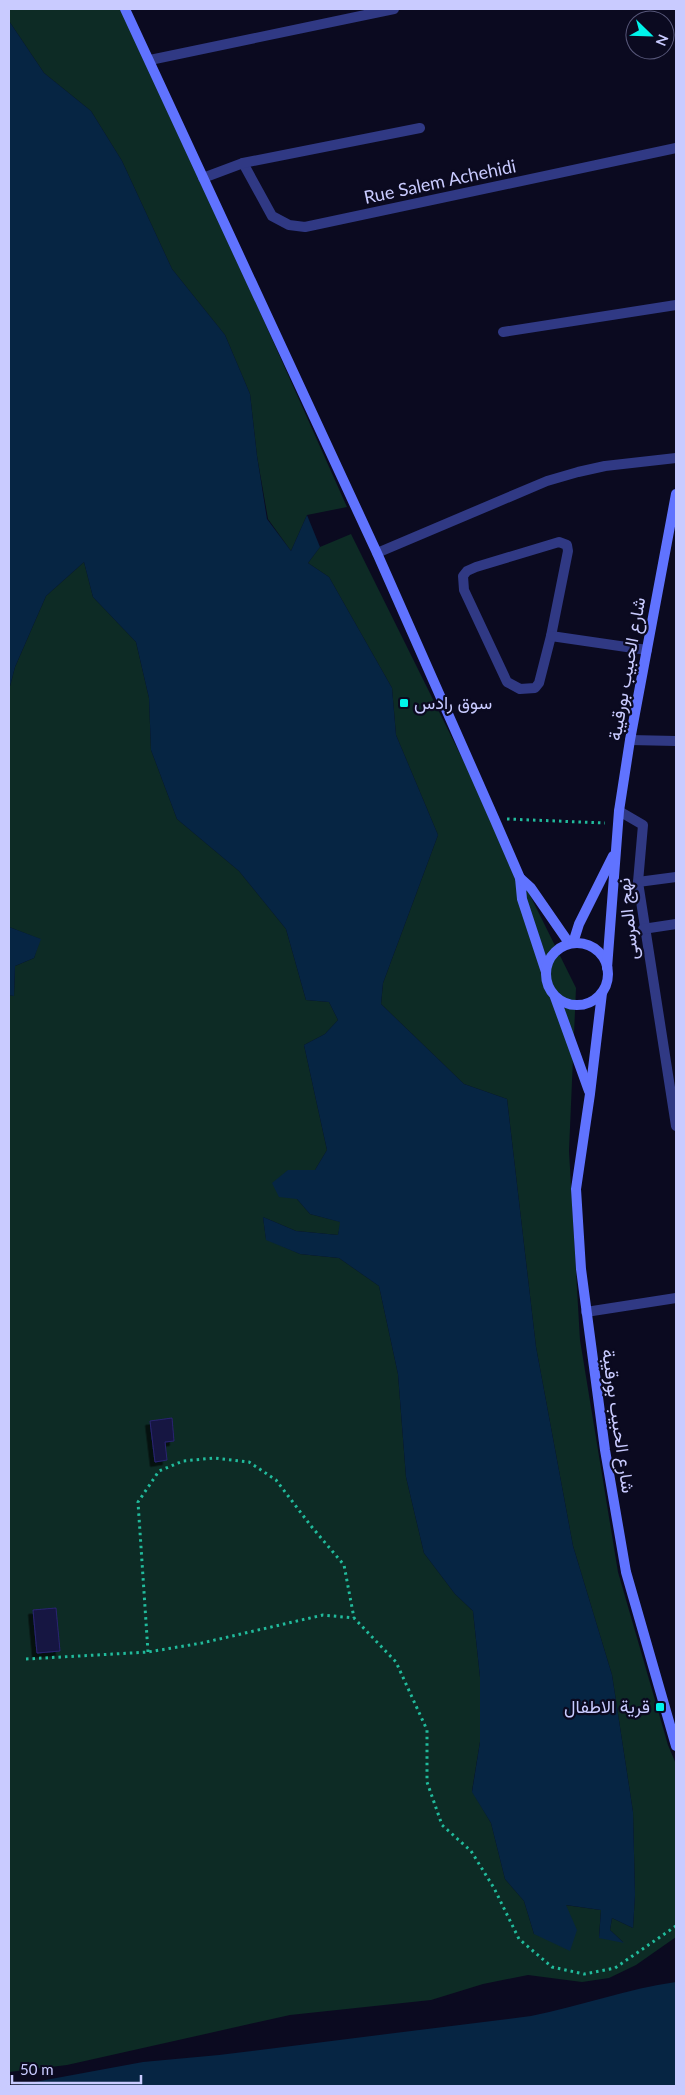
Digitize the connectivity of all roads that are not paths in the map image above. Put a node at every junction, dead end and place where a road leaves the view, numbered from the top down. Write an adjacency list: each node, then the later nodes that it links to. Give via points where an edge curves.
1 (125, 9): 3 (street)
2 (394, 9): 3 (street)
3 (150, 60): 7 (street)
4 (420, 128): 6 (street)
5 (676, 148): 6 (street, Rue Salem Achehidi, via 305,227 272,216)
6 (243, 163): 7 (street)
7 (203, 178): 12 (street)
8 (676, 305): 9 (street)
9 (503, 332)
10 (676, 458): 12 (street, via 605,466 547,481)
11 (676, 494): 14 (street, شارع الحبيب بورقيبة)
12 (377, 553): 20 (street)
13 (551, 636): 13 (street, via 535,688 520,689 507,682 464,590 463,576 476,568 553,543 564,543 568,551); 14 (street)
14 (647, 650): 15 (street, شارع الحبيب بورقيبة)
15 (630, 740): 16 (street); 17 (street, شارع الحبيب بورقيبة)
16 (676, 741)
17 (619, 811): 18 (street, شارع الحبيب بورقيبة); 21 (street, نهج المرسى, via 643,825)
18 (616, 850): 24 (street, شارع الحبيب بورقيبة); 25 (street, شارع الحبيب بورقيبة)
19 (676, 877): 21 (street)
20 (520, 878): 24 (street); 26 (street, via 522,899)
21 (638, 882): 23 (street, نهج المرسى)
22 (676, 924): 23 (street)
23 (644, 929): 30 (street, نهج المرسى)
24 (571, 943): 25 (street, via 593,947 605,960); 26 (street, via 553,955)
25 (607, 968): 27 (street)
26 (546, 972): 28 (street, via 546,981)
27 (602, 993): 28 (street, via 579,1005 570,1005); 29 (street, شارع الحبيب بورقيبة)
28 (555, 996): 29 (street, شارع الحبيب بورقيبة)
29 (590, 1094): 32 (street, شارع الحبيب بورقيبة, via 576,1189)
30 (676, 1126)
31 (676, 1298): 32 (street)
32 (586, 1312): 33 (street, شارع الحبيب بورقيبة, via 626,1572)
33 (676, 1746)

